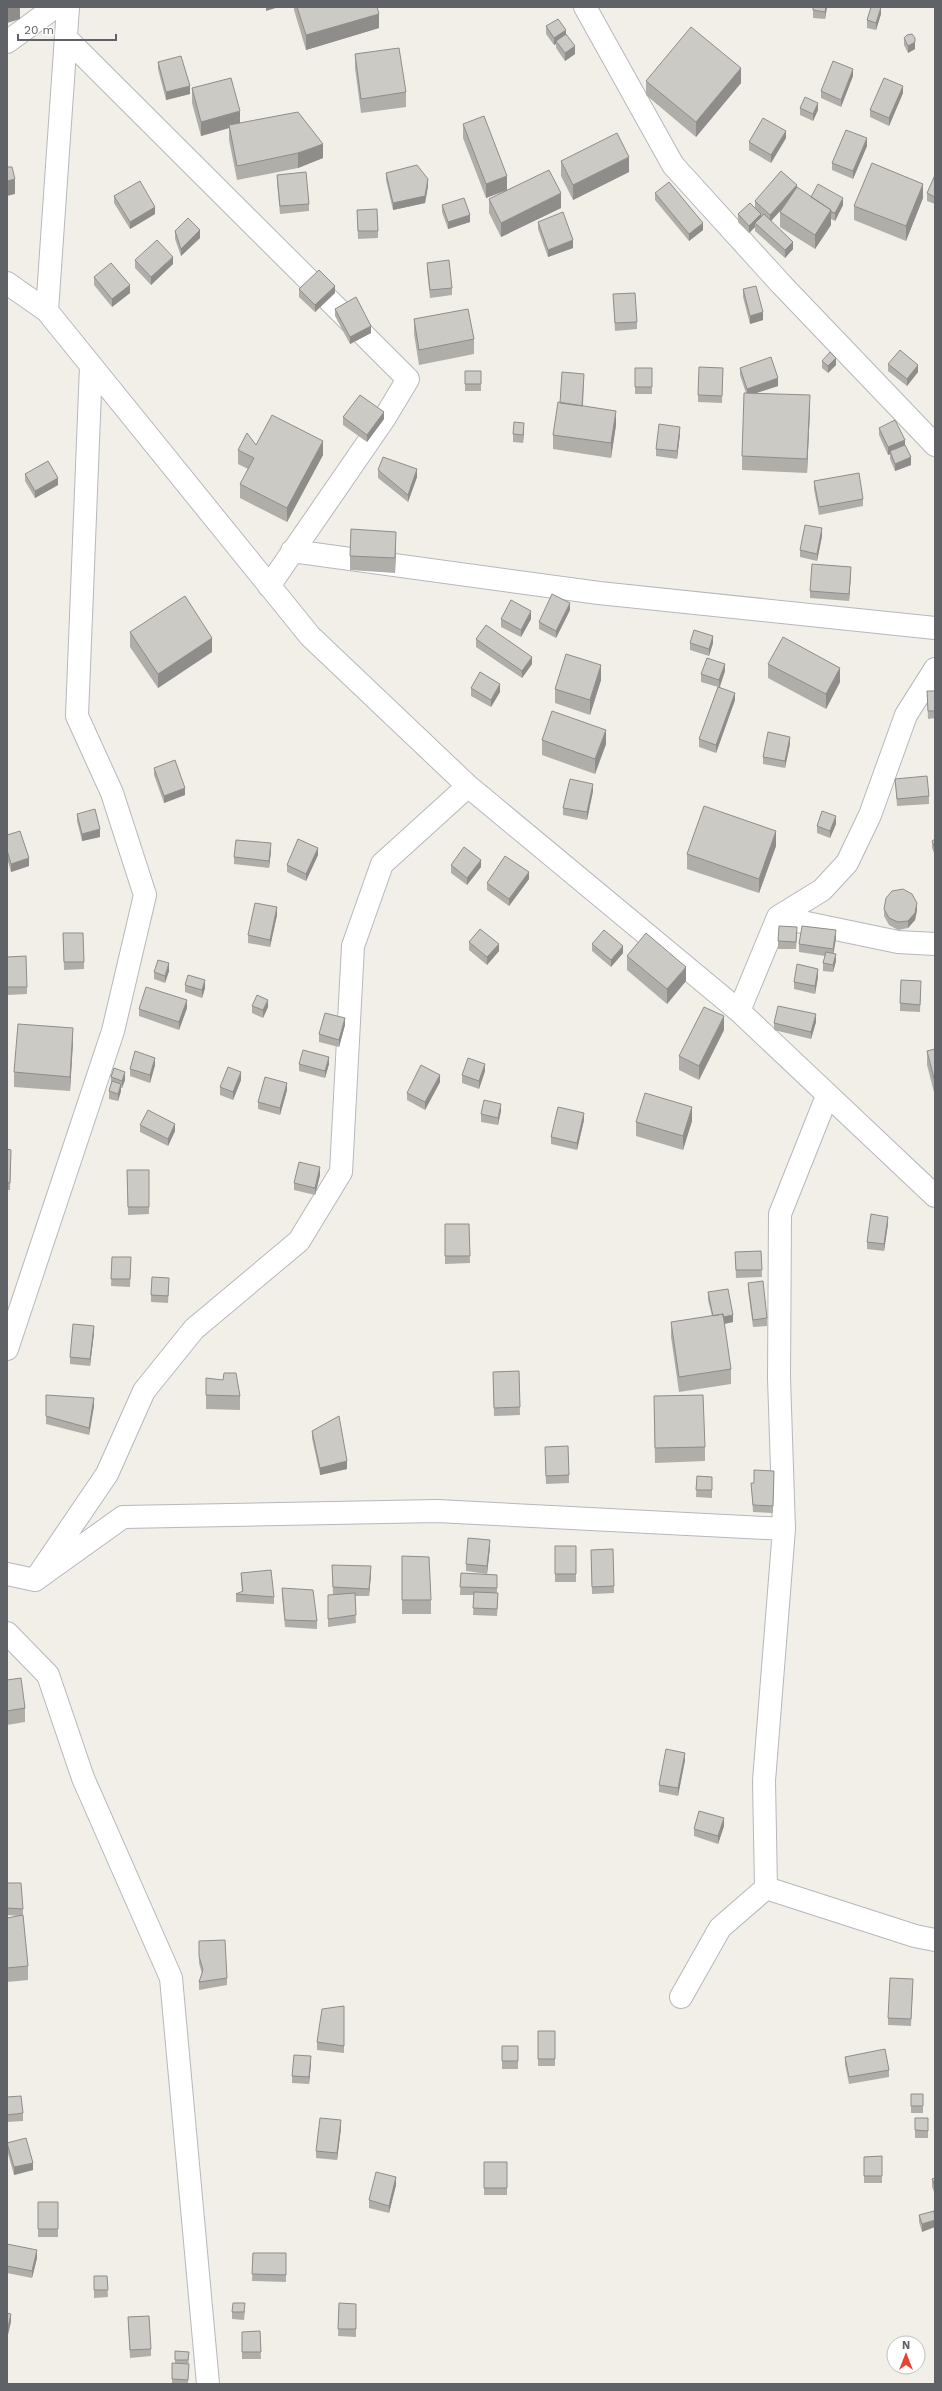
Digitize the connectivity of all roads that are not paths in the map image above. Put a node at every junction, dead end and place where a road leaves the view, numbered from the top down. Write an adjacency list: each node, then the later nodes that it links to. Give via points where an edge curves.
1 (55, 7): 5 (street)
2 (68, 7): 4 (street)
3 (585, 7): 9 (street, via 673,165 781,284)
4 (66, 38): 7 (street); 10 (street, via 408,379 384,419)
5 (7, 42)
6 (7, 283): 7 (street)
7 (47, 311): 8 (street)
8 (91, 366): 11 (street); 20 (street, via 77,716 112,793 145,895 113,1031)
9 (935, 445)
10 (292, 551): 11 (street); 12 (street, via 599,593)
11 (269, 586): 14 (street, via 310,636)
12 (935, 628)
13 (935, 669): 15 (street, via 906,715 870,816 847,863 822,890)
14 (468, 786): 17 (street); 23 (street, via 382,864 352,946 341,1172 299,1241 194,1329 144,1391 107,1474)
15 (778, 917): 16 (street, via 898,942); 17 (street)
16 (935, 944)
17 (739, 1011): 18 (street)
18 (827, 1096): 19 (street); 21 (street, via 780,1214 779,1378)
19 (935, 1196)
20 (7, 1349)
21 (784, 1529): 23 (street, via 437,1511 123,1517); 25 (street, via 764,1781)
22 (7, 1574): 23 (street)
23 (35, 1580)
24 (7, 1634): 28 (street, via 48,1675 83,1778 171,1978)
25 (766, 1888): 26 (street, via 915,1936); 27 (street, via 720,1928)
26 (935, 1940)
27 (681, 1997)
28 (208, 2384)

